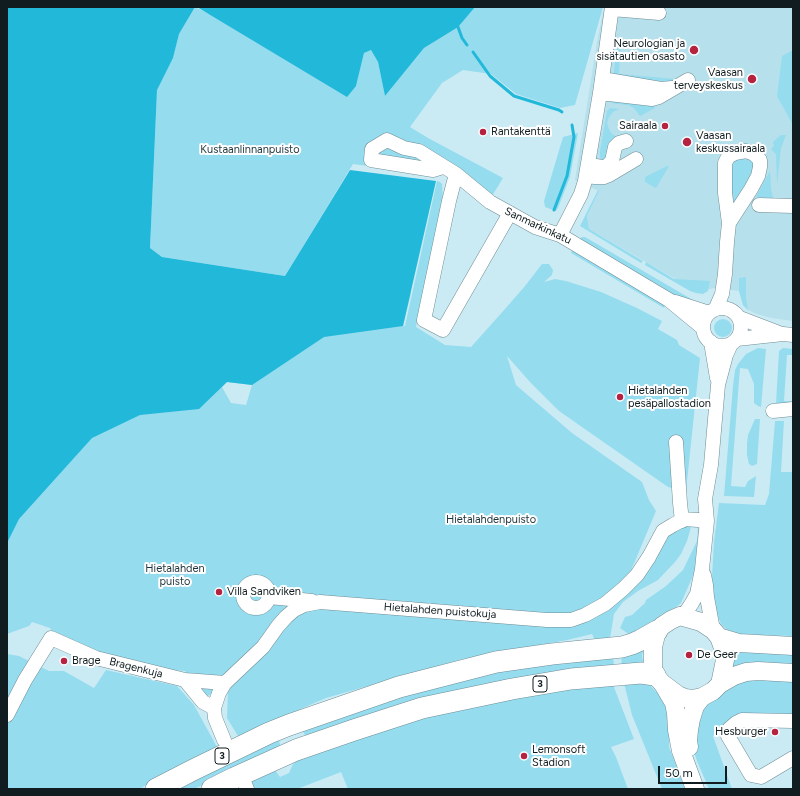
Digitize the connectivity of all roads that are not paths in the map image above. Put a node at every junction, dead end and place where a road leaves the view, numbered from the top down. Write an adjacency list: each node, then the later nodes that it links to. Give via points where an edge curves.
1 (612, 8): 2 (street); 4 (street)
2 (659, 13)
3 (688, 80): 4 (street, via 652,99)
4 (601, 86): 8 (street)
5 (626, 141): 8 (street, via 615,147 612,161 607,166)
6 (636, 159): 8 (street, via 609,175 599,177)
7 (443, 167): 7 (street, Sanmarkinkatu, via 419,151 404,148 387,140 372,149 371,160 433,170); 9 (street, Sanmarkinkatu)
8 (587, 170): 14 (street, via 581,194)
9 (456, 174): 12 (street, Sanmarkinkatu, via 490,202); 12 (street, via 424,320 443,330)
10 (759, 205): 11 (street)
11 (793, 206)
12 (510, 213): 14 (street, Sanmarkinkatu, via 535,227)
13 (729, 223): 15 (street)
14 (560, 235): 16 (street, Sanmarkinkatu)
15 (725, 274): 17 (street, via 722,294); 18 (street)
16 (669, 300): 17 (street, Sanmarkinkatu); 19 (street, Sanmarkinkatu)
17 (713, 311): 18 (street, via 729,308); 19 (street, via 706,318)
18 (737, 315): 20 (street); 21 (street, via 742,325 741,332)
19 (703, 328): 22 (street)
20 (788, 335): 21 (street)
21 (734, 341): 22 (street, via 724,346); 23 (street, via 726,355)
22 (711, 342): 23 (street)
23 (718, 384): 28 (street, via 711,465 705,499)
24 (793, 409): 25 (street)
25 (773, 411)
26 (676, 442): 27 (street)
27 (682, 521): 28 (street, Hietalahden puistokuja); 31 (street, Hietalahden puistokuja, via 663,531 637,575 623,589 604,604 571,620)
28 (706, 522): 29 (street)
29 (702, 569): 32 (street, via 697,594 686,612); 34 (street)
30 (269, 597): 31 (street)
31 (320, 602): 39 (street, Hietalahden puistokuja, via 294,610 263,647)
32 (680, 616): 33 (main road, 3); 34 (main road, via 701,622)
33 (657, 631): 37 (main road, via 653,647); 45 (highway, 3, via 632,644 496,662 399,687)
34 (716, 633): 35 (main road, via 739,643); 40 (main road, via 725,660)
35 (793, 646)
36 (793, 673): 40 (main road, via 746,672)
37 (653, 678): 41 (main road, via 685,698); 47 (highway, 3, via 606,675 512,688 422,708); 51 (main road, via 674,704 680,751)
38 (185, 680): 39 (street, Bragenkuja); 42 (street, via 203,702); 43 (street, Bragenkuja, via 96,658 51,638)
39 (225, 683): 42 (street, Hietalahden puistokuja)
40 (720, 684): 41 (main road)
41 (702, 697): 52 (main road, via 691,719 688,741)
42 (214, 708): 46 (street, via 215,718)
43 (7, 715)
44 (793, 721): 48 (street, via 742,720 729,729 728,736 751,775 761,777)
45 (289, 725): 47 (street); 49 (highway, 3, via 269,732)
46 (224, 740)
47 (296, 750): 50 (highway, 3)
48 (793, 758)
49 (156, 789)
50 (212, 789)
51 (695, 789)
52 (704, 789)

